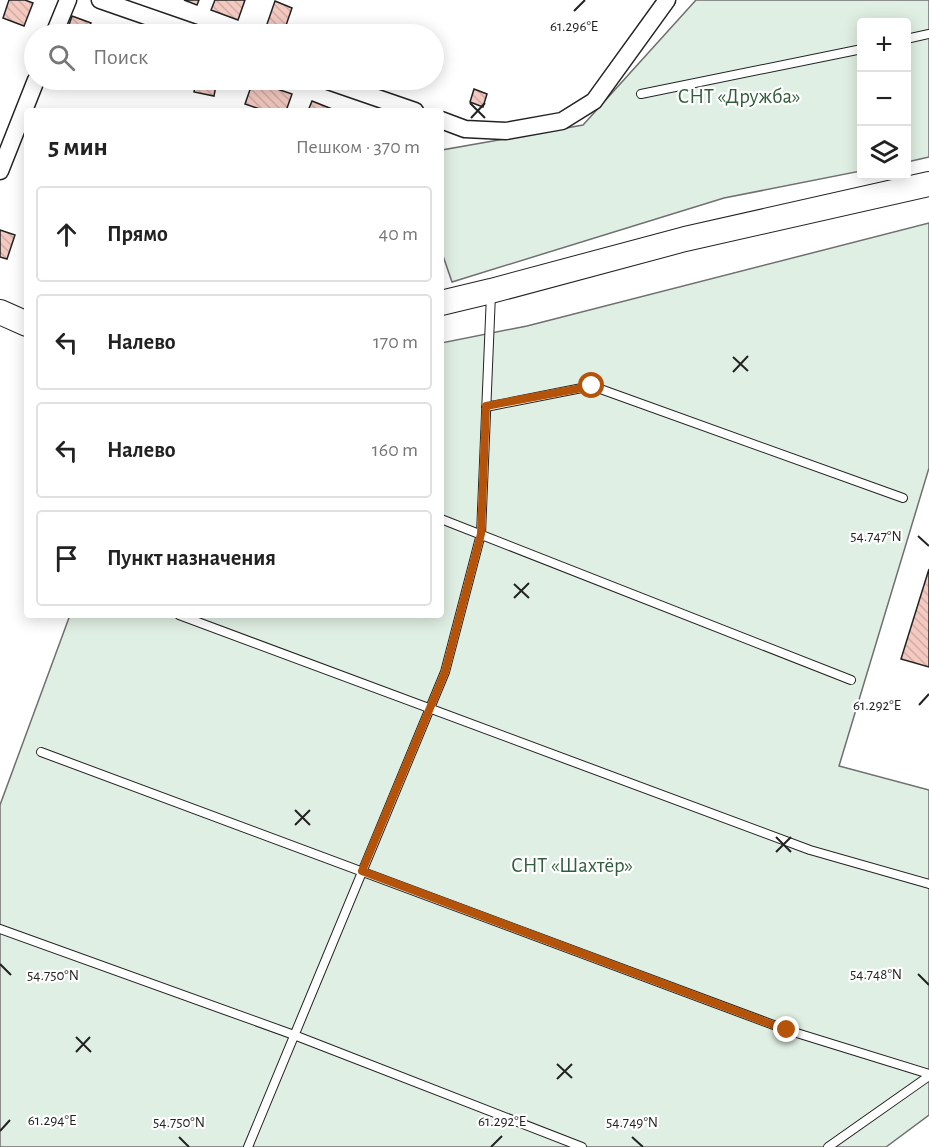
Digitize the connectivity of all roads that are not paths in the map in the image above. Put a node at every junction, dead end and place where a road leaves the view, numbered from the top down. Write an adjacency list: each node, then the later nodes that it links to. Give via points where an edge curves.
1 (68, 0): 4 (street)
2 (100, 0): 5 (street)
3 (667, 0): 15 (street, via 594,101 562,121 506,131 465,129)
4 (58, 24)
5 (169, 24)
6 (929, 34): 7 (lane)
7 (911, 38)
8 (857, 50): 11 (lane)
9 (32, 90): 12 (street)
10 (355, 90): 13 (street)
11 (641, 94)
12 (25, 108)
13 (406, 108)
14 (24, 110): 16 (street)
15 (444, 121)
16 (0, 171)
17 (929, 184): 18 (main road, via 685,239)
18 (491, 291): 19 (main road); 22 (lane)
19 (444, 302)
20 (0, 312): 21 (main road)
21 (24, 323)
22 (486, 406): 23 (lane, via 592,386); 25 (lane)
23 (903, 498)
24 (444, 520): 25 (lane)
25 (481, 534): 27 (lane); 28 (lane, via 445,672)
26 (187, 618): 28 (lane)
27 (851, 680)
28 (430, 708): 30 (lane); 31 (lane, via 810,850)
29 (41, 752): 30 (lane)
30 (362, 871): 33 (lane); 34 (lane, via 787,1030)
31 (929, 884)
32 (0, 929): 33 (lane)
33 (294, 1035): 35 (lane); 36 (lane)
34 (929, 1075): 37 (lane)
35 (248, 1147)
36 (582, 1147)
37 (828, 1147)

